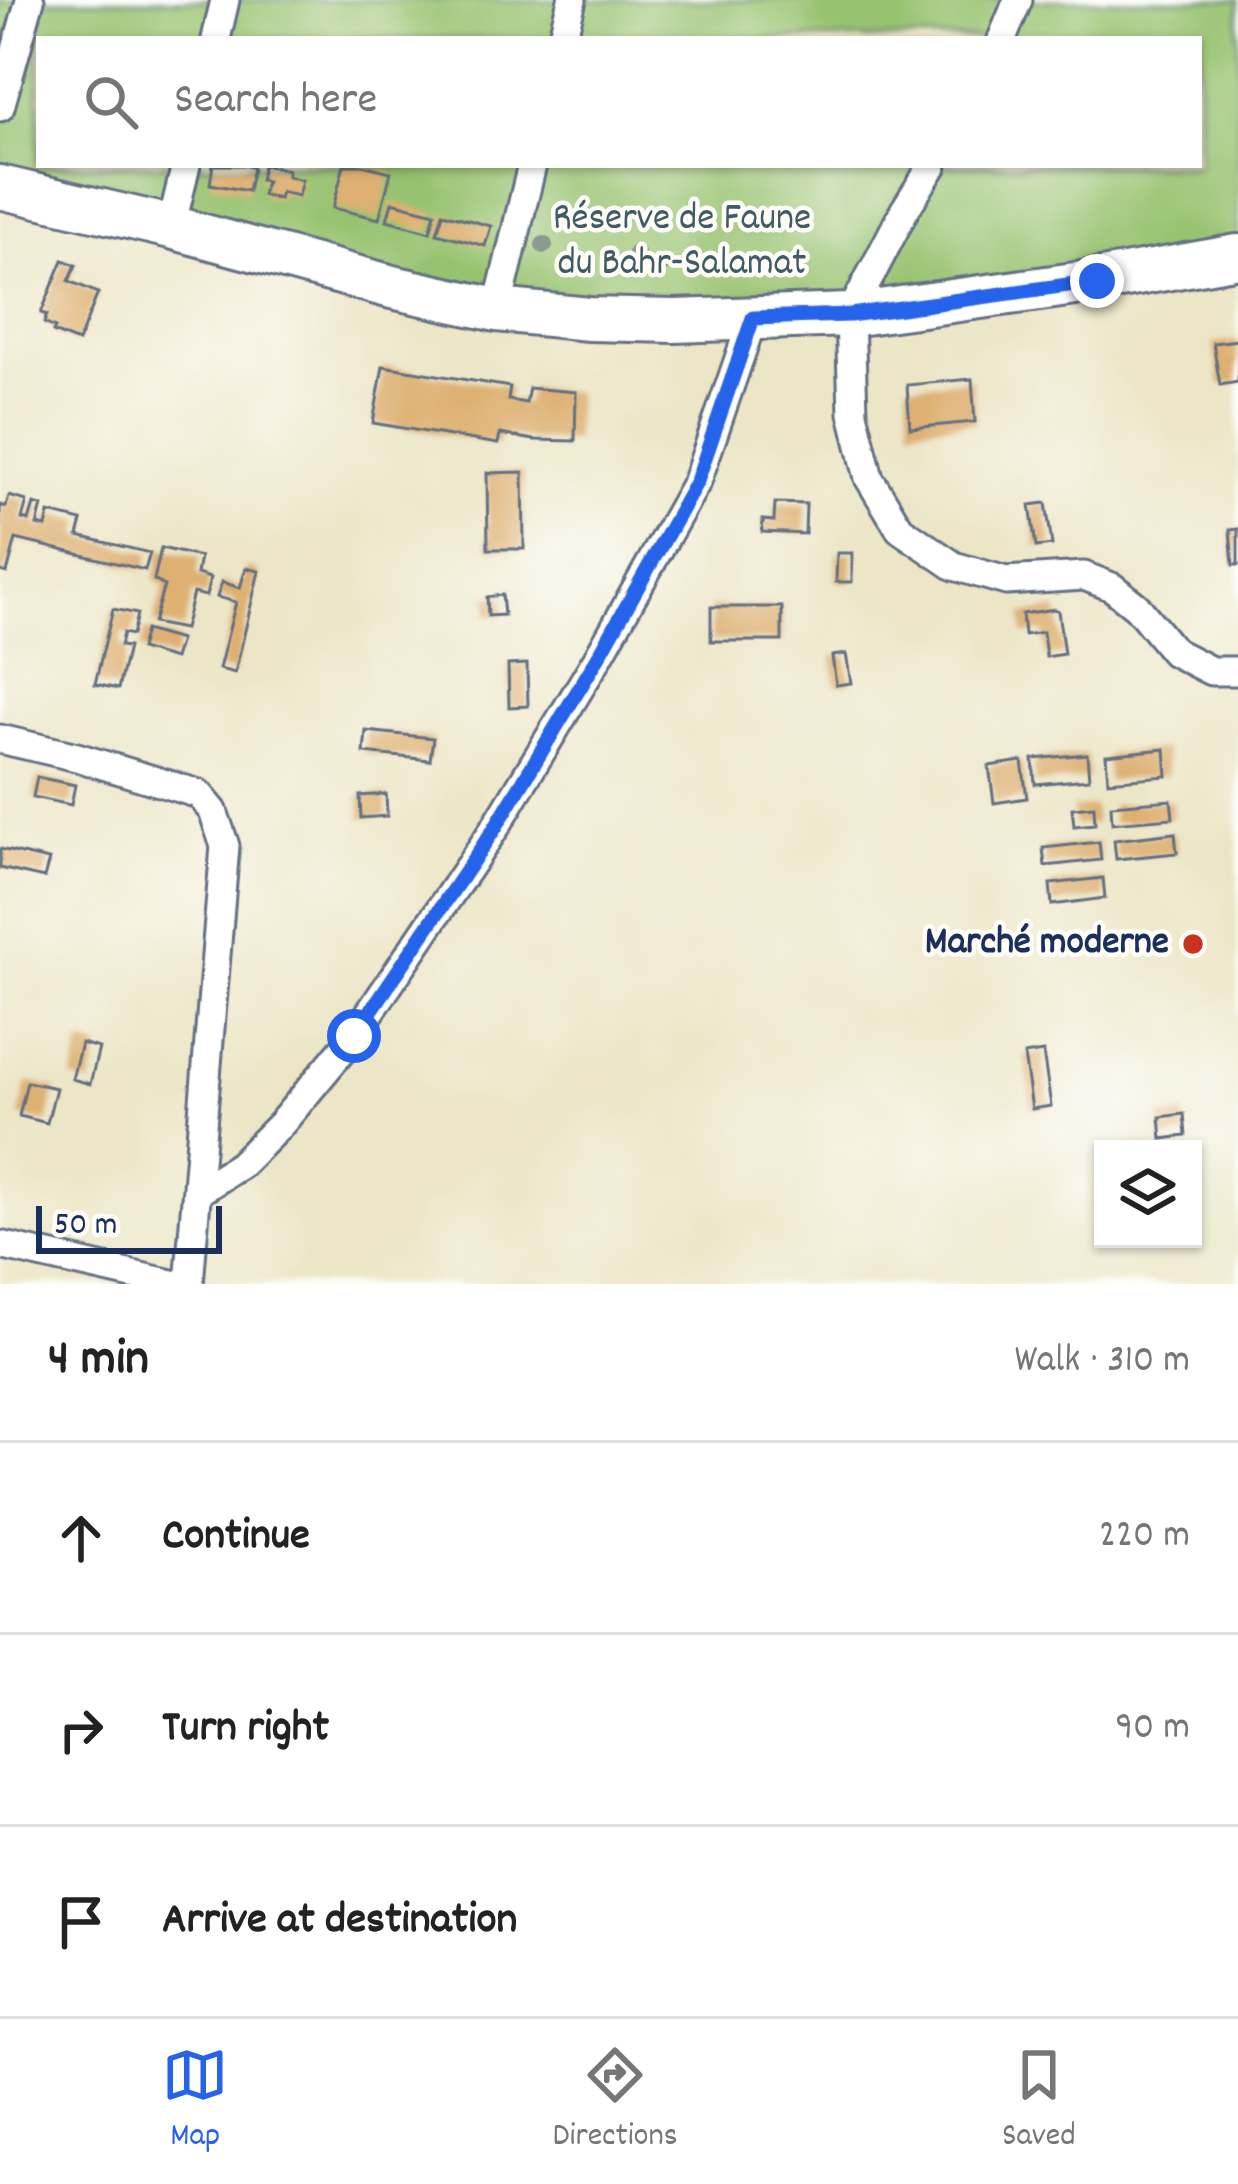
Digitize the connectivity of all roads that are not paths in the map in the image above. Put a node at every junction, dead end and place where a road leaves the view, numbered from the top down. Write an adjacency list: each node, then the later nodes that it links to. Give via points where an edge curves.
1 (31, 0): 8 (street)
2 (225, 0): 5 (street)
3 (572, 0): 6 (street)
4 (1018, 0): 7 (street)
5 (217, 36)
6 (563, 36)
7 (1003, 36)
8 (0, 107)
9 (185, 168): 13 (street)
10 (531, 168): 15 (street)
11 (931, 168): 16 (street)
12 (0, 187): 13 (main road)
13 (172, 227): 15 (main road)
14 (1238, 256): 16 (main road)
15 (497, 310): 17 (main road, via 589,319)
16 (850, 315): 17 (main road); 18 (street, via 854,413 869,478 900,529 954,566 1006,580 1084,575 1137,608 1174,652 1211,671)
17 (753, 318): 20 (street, via 697,481 495,828 354,1036 240,1165)
18 (1238, 671)
19 (0, 739): 20 (street, via 200,794 213,811 225,846)
20 (198, 1192): 23 (street)
21 (0, 1245): 22 (street)
22 (172, 1284)
23 (189, 1284)

